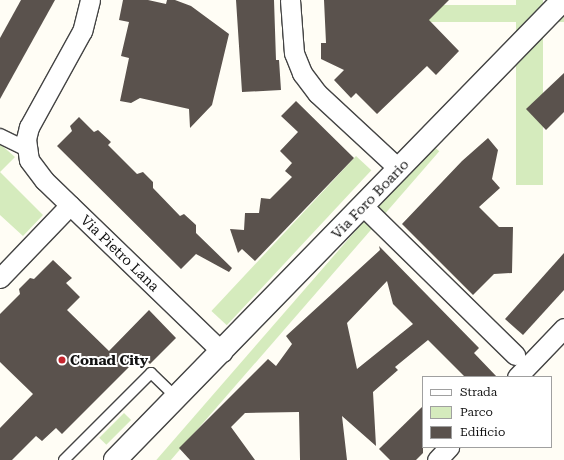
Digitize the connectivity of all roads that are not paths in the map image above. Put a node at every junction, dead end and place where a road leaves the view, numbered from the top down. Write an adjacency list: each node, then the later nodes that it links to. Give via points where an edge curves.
1 (90, 0): 5 (street, Via Pietro Lana, via 82,31 29,128)
2 (290, 0): 6 (street, via 294,54 302,73 317,93)
3 (563, 0): 6 (street, Via Foro Boario)
4 (0, 136): 5 (street)
5 (27, 149): 7 (street, Via Pietro Lana, via 34,169)
6 (399, 169): 8 (street, Via Foro Boario)
7 (70, 205): 9 (street); 11 (street, Via Pietro Lana)
8 (363, 206): 11 (street, Via Foro Boario); 12 (street)
9 (0, 278)
10 (564, 328): 12 (street)
11 (222, 352): 13 (street, Via Foro Boario)
12 (519, 366)
13 (177, 398): 15 (lane, via 151,373); 16 (street, Via Foro Boario)
14 (448, 448): 17 (street)
15 (64, 460)
16 (115, 460)
17 (437, 460)

